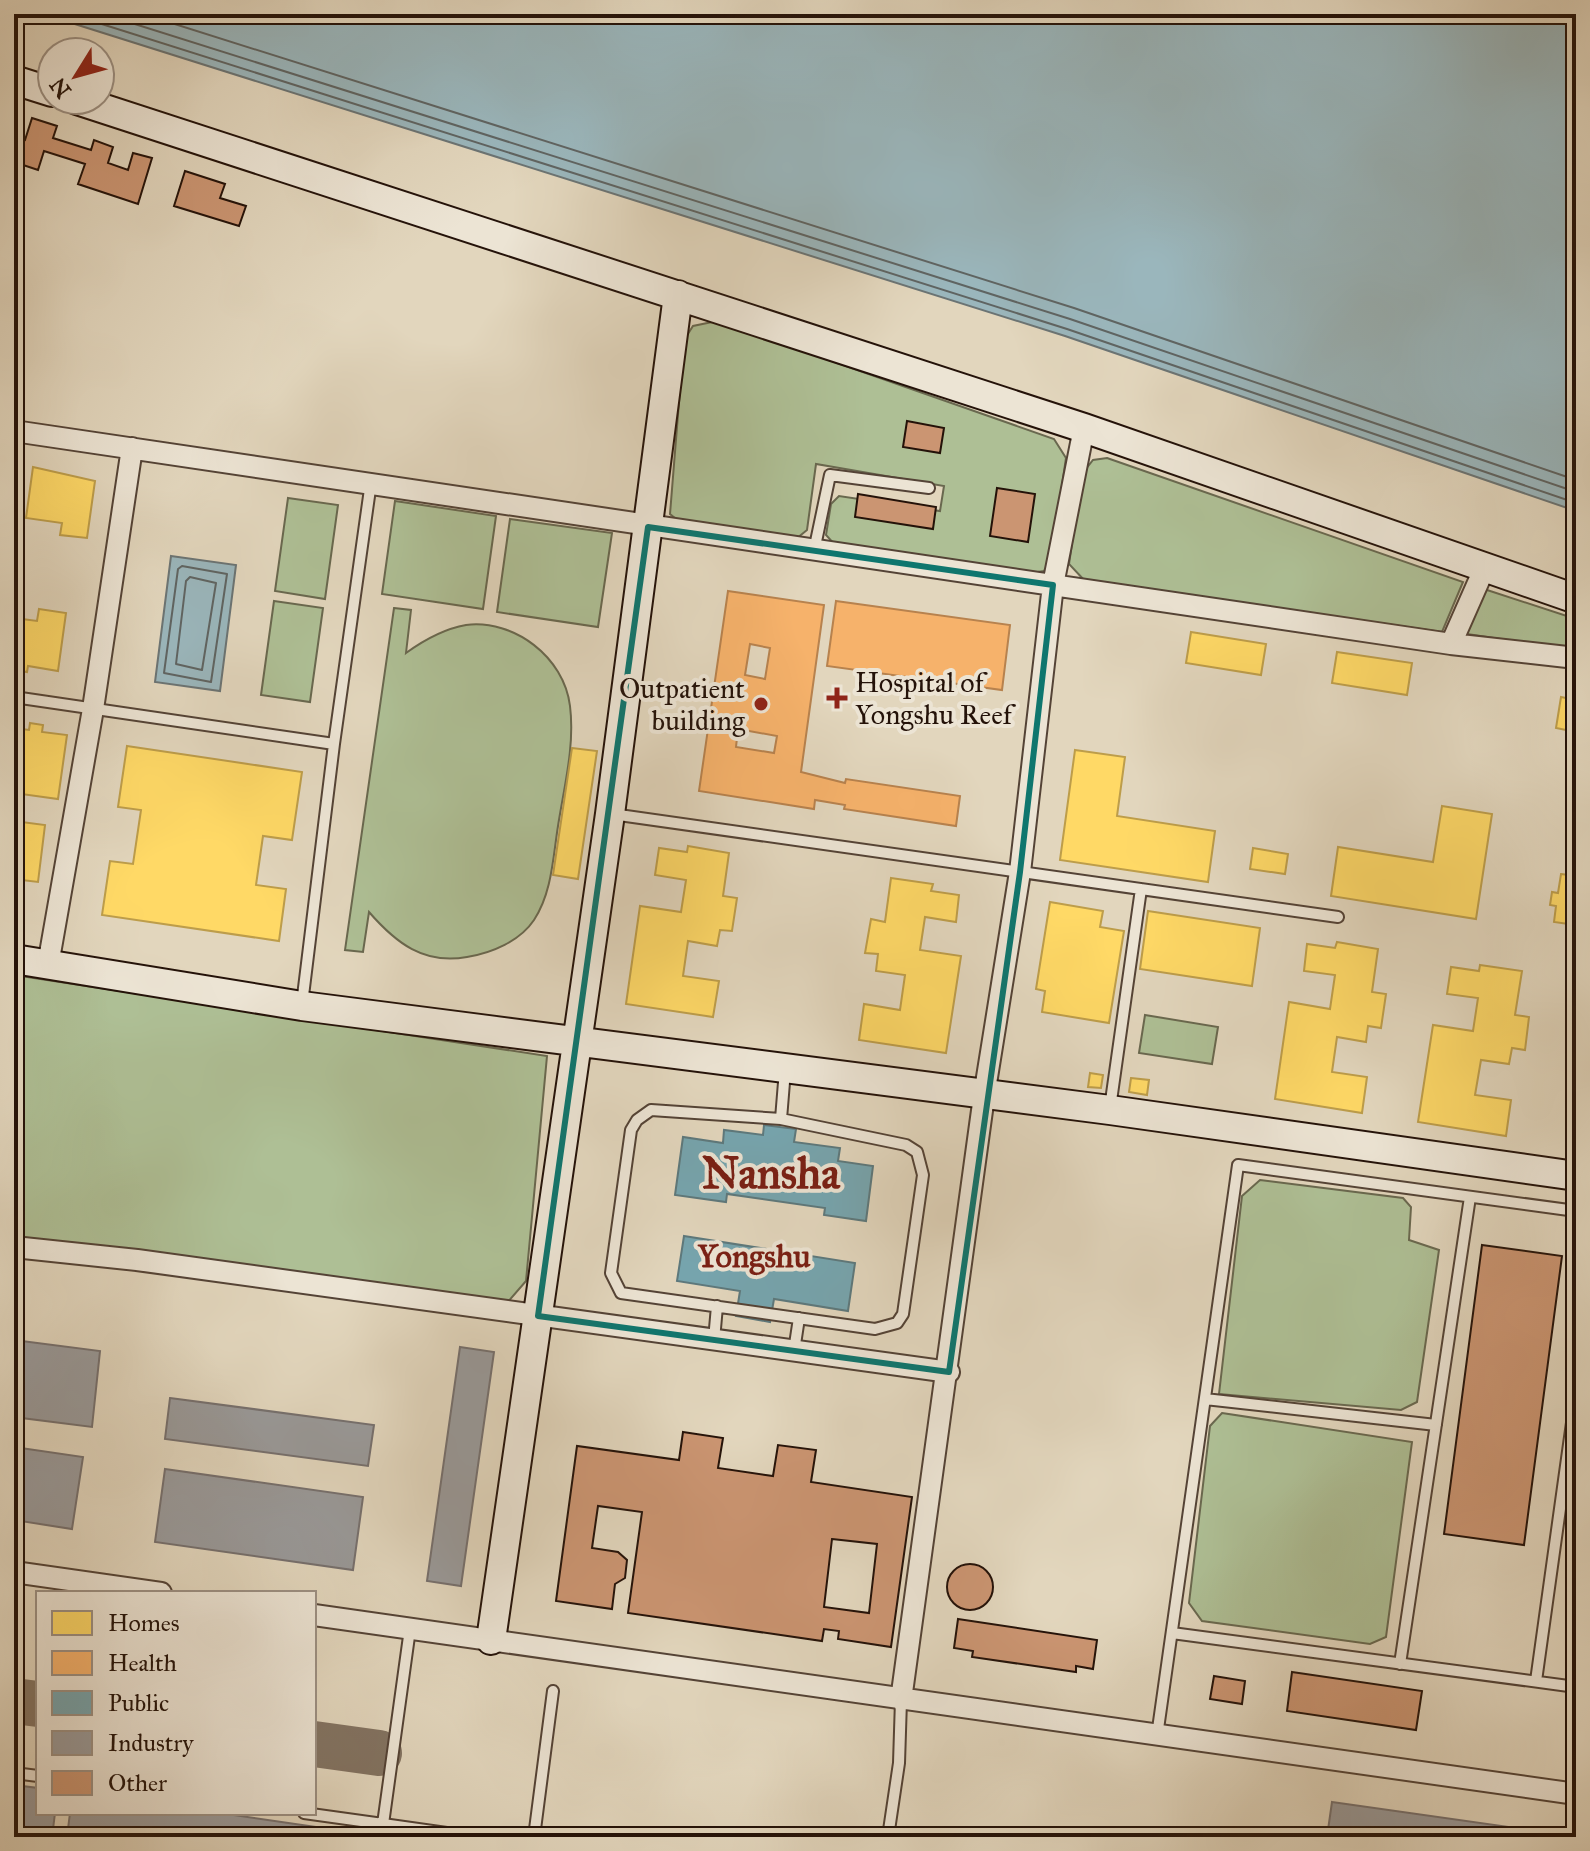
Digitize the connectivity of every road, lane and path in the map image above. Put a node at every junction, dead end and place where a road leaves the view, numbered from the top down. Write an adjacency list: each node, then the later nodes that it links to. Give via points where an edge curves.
1 (14, 80): 2 (street)
2 (36, 87)
3 (116, 113): 4 (street)
4 (678, 295): 5 (street); 10 (street)
5 (1084, 428): 12 (street); 13 (street)
6 (14, 431): 7 (street)
7 (132, 448): 8 (street); 18 (street)
8 (371, 482): 10 (street); 19 (lane)
9 (929, 488): 11 (lane, via 830,475)
10 (648, 527): 11 (street); 20 (street)
11 (814, 551): 13 (street)
12 (1485, 567): 14 (street); 15 (street)
13 (1053, 585): 15 (street); 21 (street)
14 (1576, 599)
15 (1451, 644): 16 (street)
16 (1576, 658)
17 (14, 697): 18 (lane)
18 (93, 709): 19 (lane); 25 (street)
19 (334, 744): 26 (lane)
20 (610, 814): 21 (lane); 27 (street)
21 (1020, 872): 22 (lane); 29 (street)
22 (1141, 889): 23 (lane); 30 (lane)
23 (1338, 917)
24 (14, 959): 25 (street)
25 (48, 965): 26 (street)
26 (302, 1006): 27 (street)
27 (575, 1040): 28 (street); 37 (street)
28 (785, 1070): 29 (street); 31 (lane)
29 (984, 1096): 30 (street); 41 (street)
30 (1110, 1110): 32 (street)
31 (781, 1119): 36 (lane, via 651,1110 631,1130 611,1273 616,1284 621,1293); 38 (lane, via 906,1145 917,1152 923,1175 903,1314 897,1323 875,1329)
32 (1576, 1176)
33 (1470, 1197): 34 (lane); 43 (lane, via 1238,1165); 44 (lane)
34 (1576, 1211)
35 (14, 1247): 37 (street)
36 (717, 1306): 38 (lane); 39 (lane)
37 (538, 1316): 39 (street); 50 (street)
38 (799, 1318): 40 (lane)
39 (714, 1340): 40 (street)
40 (794, 1351): 41 (street)
41 (949, 1372): 55 (street)
42 (1576, 1394): 52 (lane)
43 (1205, 1399): 44 (lane); 49 (lane)
44 (1436, 1425): 51 (lane)
45 (14, 1572): 46 (street)
46 (147, 1591)
47 (316, 1615): 48 (street)
48 (410, 1629): 50 (street); 61 (lane)
49 (1172, 1633): 51 (lane); 56 (lane)
50 (491, 1640): 55 (street)
51 (1400, 1664): 52 (lane)
52 (1536, 1681): 53 (lane)
53 (1576, 1687)
54 (553, 1691): 63 (lane)
55 (901, 1700): 56 (street); 64 (lane)
56 (1157, 1736): 59 (street)
57 (14, 1773): 58 (lane)
58 (36, 1776)
59 (1576, 1794)
60 (316, 1815): 61 (lane)
61 (383, 1824): 62 (lane)
62 (475, 1837)
63 (534, 1837)
64 (888, 1837)

